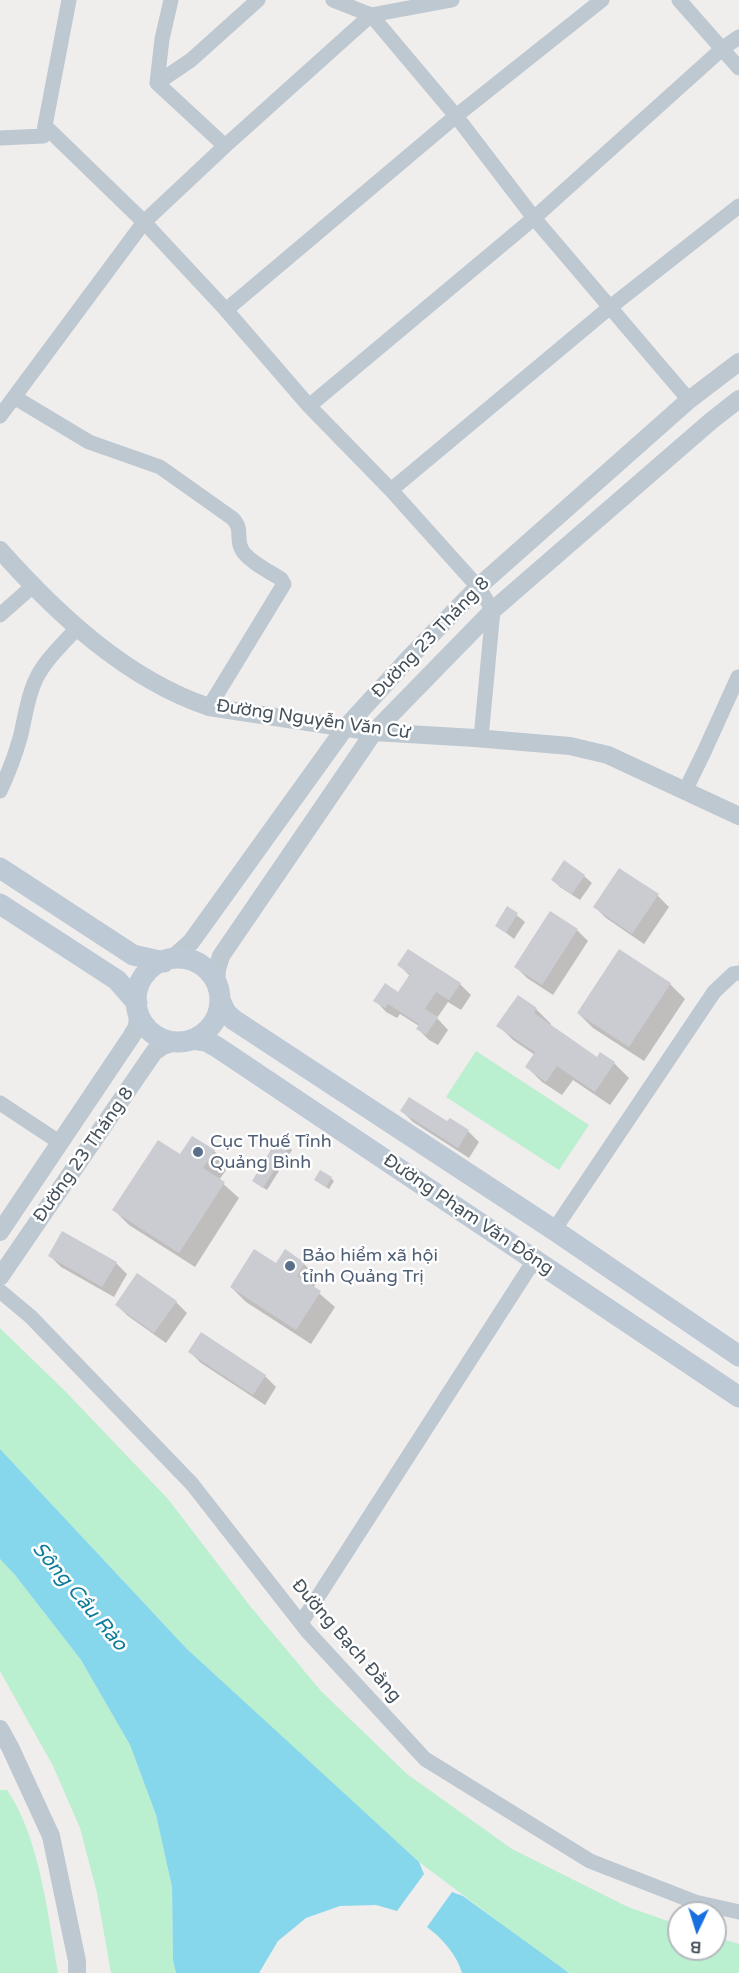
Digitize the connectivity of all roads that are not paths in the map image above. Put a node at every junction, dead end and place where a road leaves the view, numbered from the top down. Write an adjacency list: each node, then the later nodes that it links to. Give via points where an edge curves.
1 (69, 0): 14 (street)
2 (171, 0): 12 (street)
3 (258, 0): 12 (street, via 191,60)
4 (333, 0): 8 (street)
5 (452, 0): 8 (street)
6 (602, 0): 13 (street)
7 (679, 0): 10 (street)
8 (371, 15): 13 (street); 16 (street)
9 (739, 37): 10 (street)
10 (723, 48): 11 (street); 18 (street)
11 (739, 68)
12 (157, 83): 16 (street)
13 (456, 116): 18 (street); 21 (street)
14 (45, 126): 15 (street, via 43,136); 19 (street)
15 (0, 138)
16 (225, 146): 19 (street)
17 (739, 206): 20 (street)
18 (534, 218): 20 (street); 26 (street)
19 (144, 222): 21 (street); 23 (street)
20 (609, 308): 25 (street); 28 (street)
21 (226, 310): 26 (street)
22 (739, 362): 25 (street, Đường 23 Tháng 8)
23 (14, 397): 27 (street); 36 (street, via 89,442 160,467 239,524 246,556 281,579 284,584)
24 (739, 399): 32 (street, Đường 23 Tháng 8)
25 (689, 400): 31 (street, Đường 23 Tháng 8)
26 (309, 406): 28 (street)
27 (0, 416)
28 (391, 490): 31 (street)
29 (0, 550): 30 (street, Đường Nguyễn Văn Cừ)
30 (34, 585): 33 (street); 34 (street, Đường Nguyễn Văn Cừ)
31 (478, 587): 32 (street); 37 (street, Đường 23 Tháng 8)
32 (493, 610): 38 (street, Đường 23 Tháng 8); 39 (street)
33 (0, 615)
34 (77, 628): 36 (street, Đường Nguyễn Văn Cừ, via 141,674); 41 (street, via 43,666 31,690 20,739)
35 (738, 677): 40 (street)
36 (209, 707): 37 (street, Đường Nguyễn Văn Cừ)
37 (345, 728): 38 (street, Đường Nguyễn Văn Cừ); 45 (street, Đường 23 Tháng 8, via 191,942)
38 (374, 732): 39 (street, Đường Nguyễn Văn Cừ); 47 (street, Đường 23 Tháng 8, via 221,956)
39 (481, 738): 40 (street, Đường Nguyễn Văn Cừ, via 570,746 608,755)
40 (684, 790): 42 (street, Đường Nguyễn Văn Cừ)
41 (0, 791)
42 (739, 816)
43 (0, 868): 45 (main road, via 133,955)
44 (0, 903): 48 (main road, via 117,980)
45 (168, 961): 47 (main road, via 195,962 205,969); 48 (main road, via 146,973 139,985)
46 (739, 973): 52 (street, via 714,992)
47 (218, 992): 49 (main road, via 218,1013 212,1024 204,1033); 52 (main road, Đường Phạm Văn Đồng, via 226,1013 234,1020)
48 (137, 1009): 49 (main road, via 143,1024 153,1034); 51 (street, Đường 23 Tháng 8, via 137,1027)
49 (184, 1041): 54 (main road, Đường Phạm Văn Đồng, via 206,1041 217,1047); 55 (street, Đường 23 Tháng 8, via 154,1052)
50 (0, 1104): 51 (street)
51 (59, 1142): 53 (street, Đường 23 Tháng 8)
52 (554, 1230): 54 (main road); 57 (main road, Đường Phạm Văn Đồng)
53 (0, 1232)
54 (535, 1259): 58 (main road, Đường Phạm Văn Đồng); 59 (street)
55 (0, 1276)
56 (0, 1291): 59 (street, Đường Bạch Đằng, via 31,1317 192,1484)
57 (739, 1356)
58 (739, 1397)
59 (301, 1623): 61 (street, Đường Bạch Đằng, via 425,1759 590,1861 695,1902)
60 (2, 1738): 62 (street, via 51,1836)
61 (739, 1912)
62 (77, 1973)

